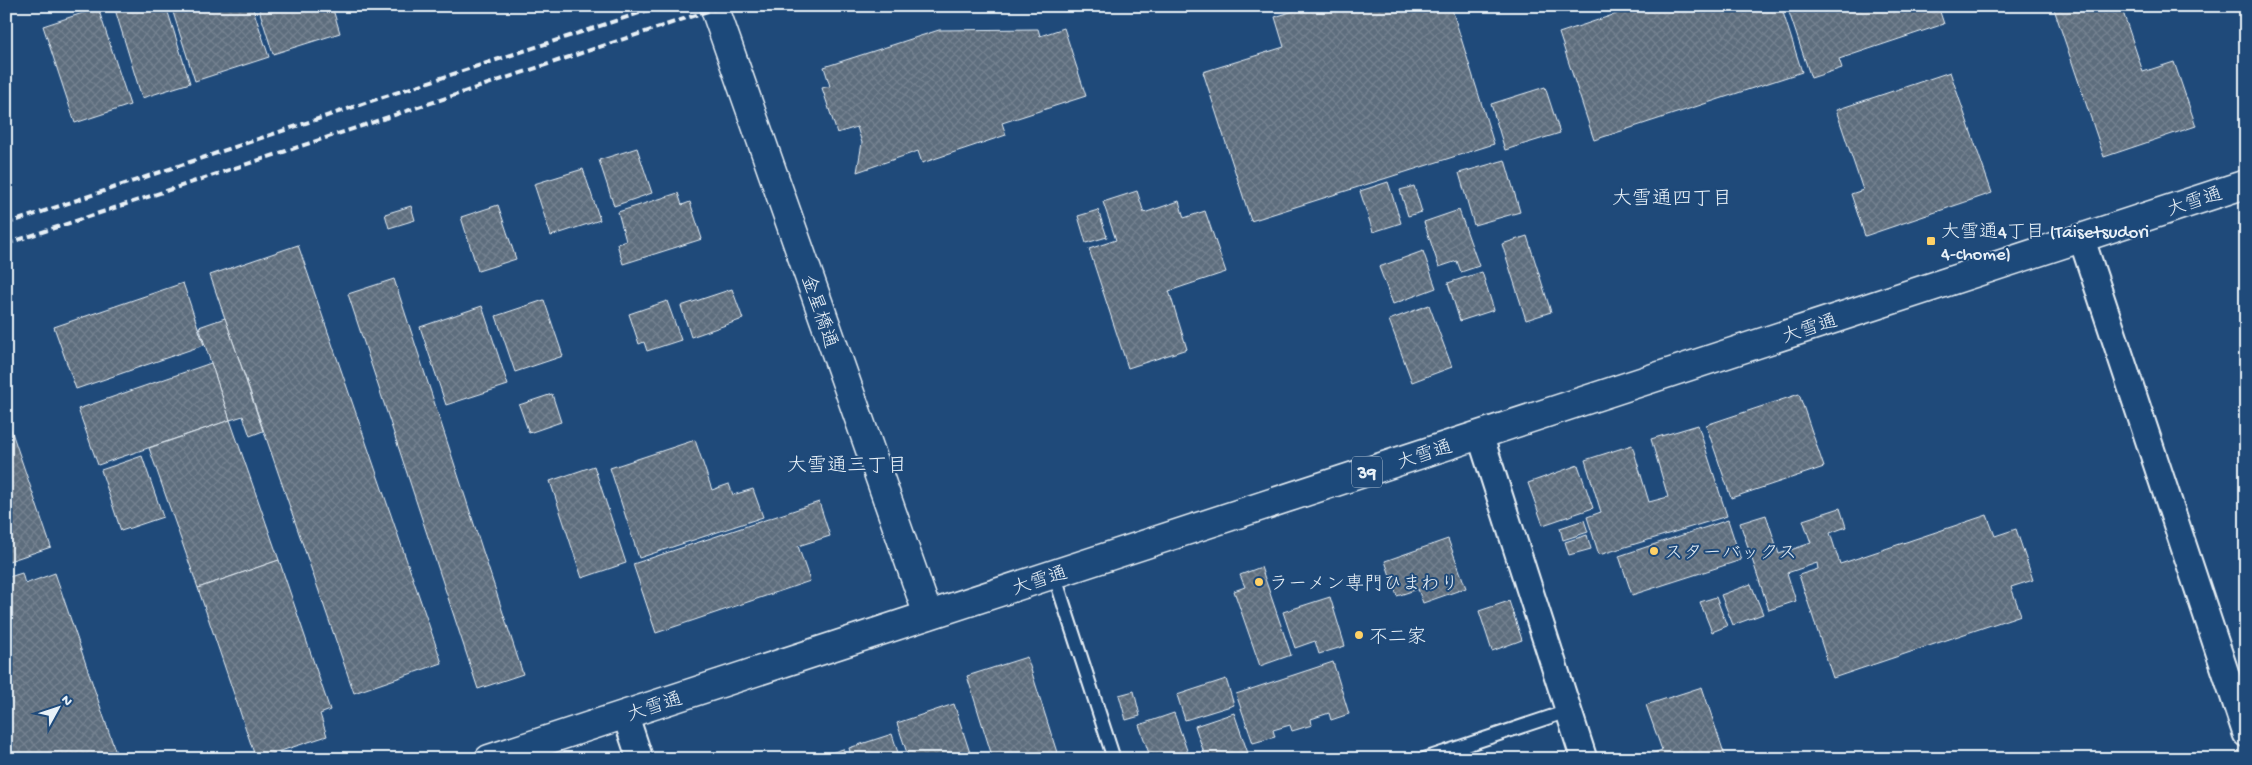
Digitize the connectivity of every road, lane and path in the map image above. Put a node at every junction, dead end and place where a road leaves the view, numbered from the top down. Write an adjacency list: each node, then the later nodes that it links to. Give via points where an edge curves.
1 (714, 6): 6 (main road, 金星橋通)
2 (2246, 184): 3 (main road, 大雪通 / 39)
3 (2081, 237): 4 (main road, 大雪通 / 39); 9 (street)
4 (1480, 435): 5 (main road, 大雪通 / 39); 7 (street)
5 (1054, 574): 6 (main road, 大雪通 / 39); 12 (lane)
6 (928, 615): 8 (main road, 大雪通 / 39)
7 (1568, 711): 13 (lane); 14 (street)
8 (625, 714): 10 (main road, 大雪通 / 39); 11 (street)
9 (2246, 734)
10 (489, 759)
11 (640, 759)
12 (1114, 759)
13 (1424, 759)
14 (1584, 759)

